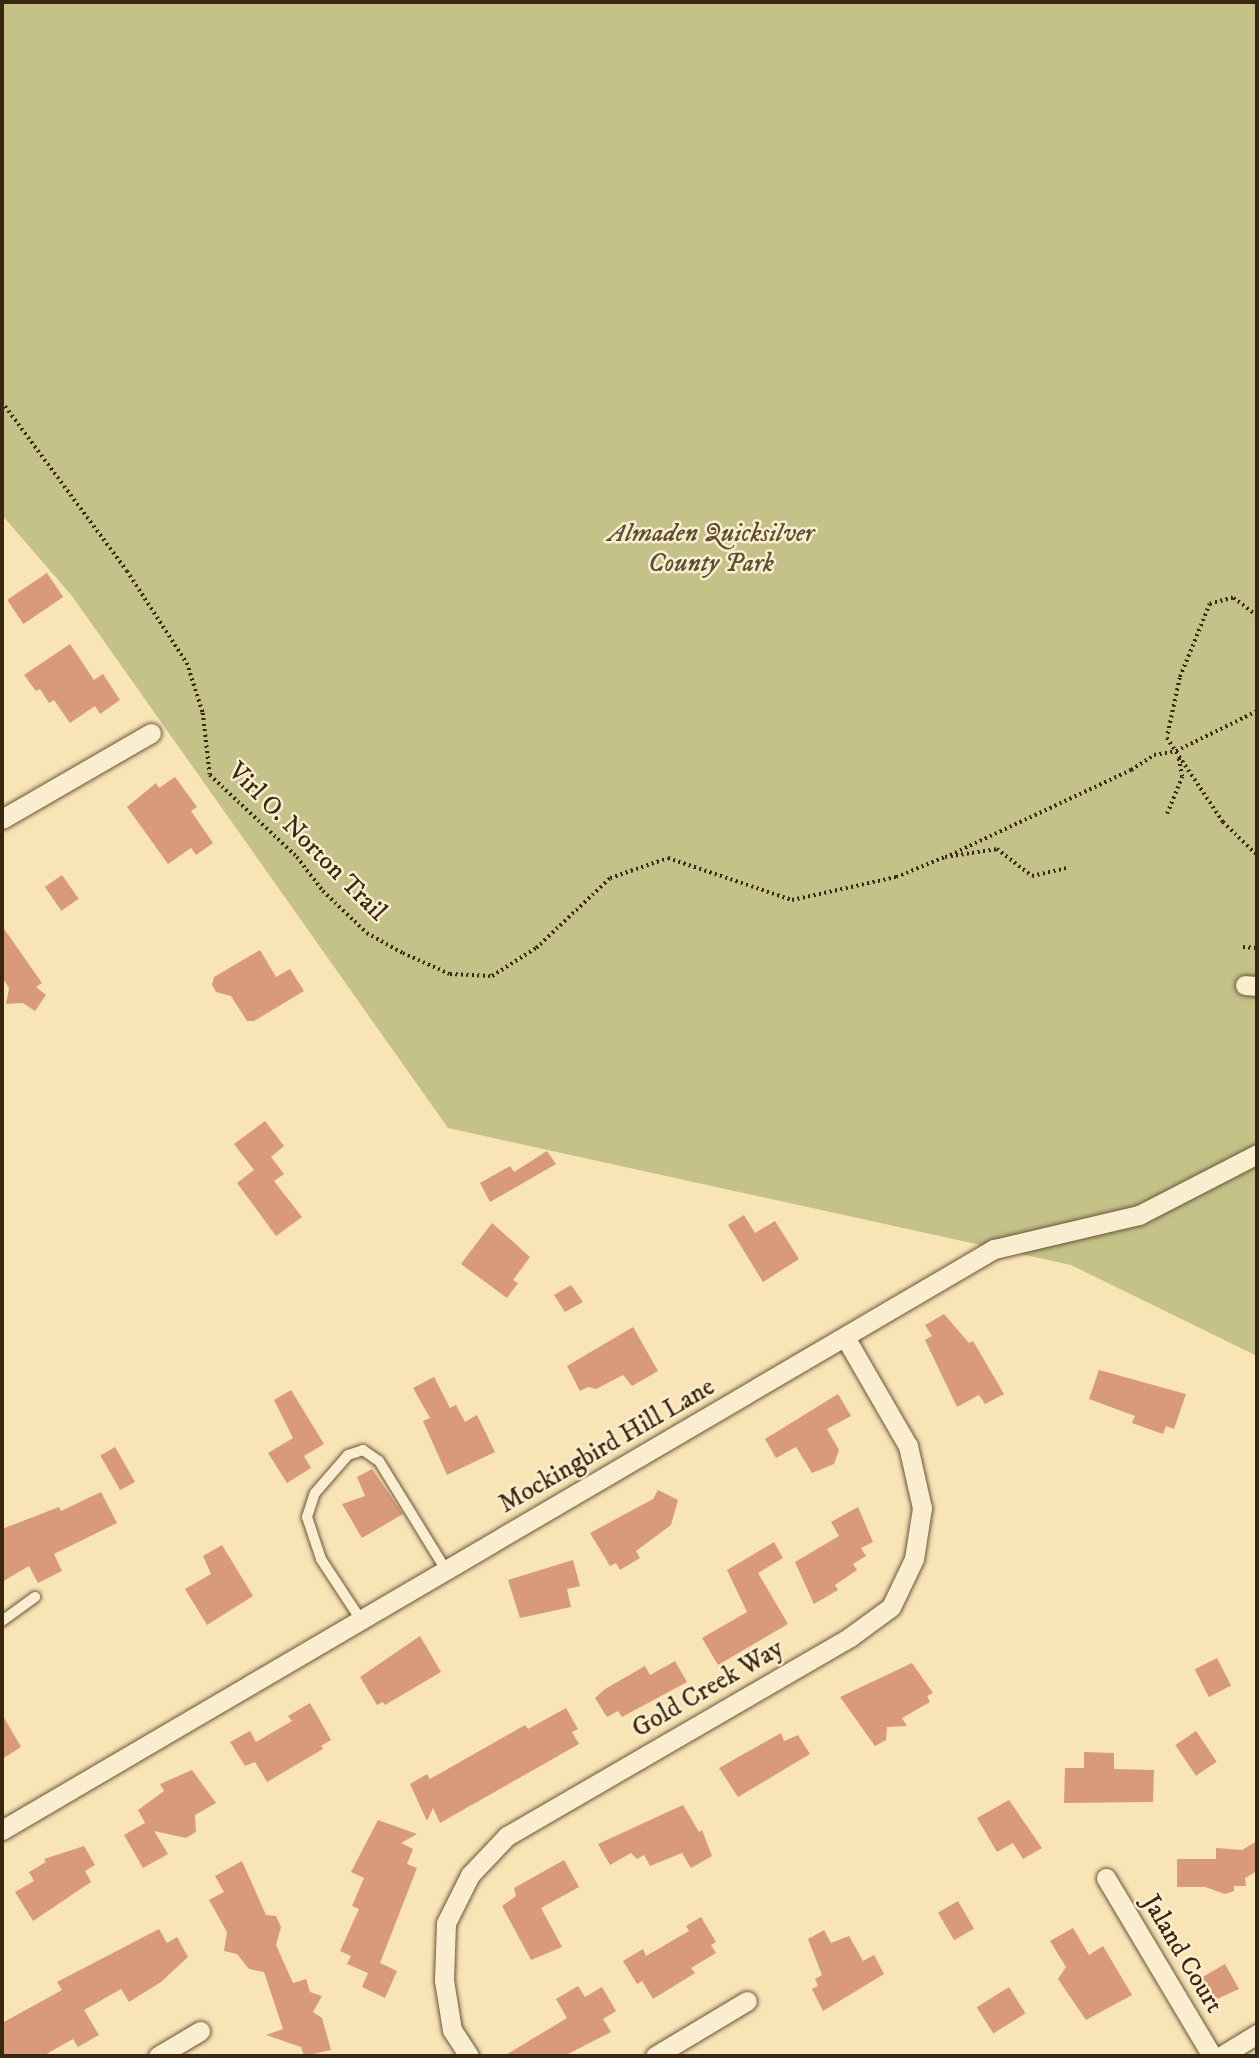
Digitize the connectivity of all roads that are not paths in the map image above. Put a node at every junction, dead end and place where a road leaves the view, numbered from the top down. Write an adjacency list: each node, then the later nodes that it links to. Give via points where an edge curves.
1 (151, 733): 2 (street)
2 (2, 819)
3 (1257, 1154): 4 (street, Mockingbird Hill Lane, via 1139,1215 994,1249)
4 (845, 1337): 5 (street, Mockingbird Hill Lane); 15 (street, Gold Creek Way, via 908,1446 922,1508 914,1559 891,1607 850,1637 507,1836 470,1875 446,1923 444,1980 452,2029)
5 (446, 1570): 7 (street, Mockingbird Hill Lane); 7 (lane, via 379,1461 363,1450 348,1455 315,1493 307,1517 321,1559)
6 (35, 1597): 8 (lane)
7 (360, 1620): 9 (street, Mockingbird Hill Lane)
8 (2, 1621)
9 (2, 1830)
10 (1106, 1878): 17 (street, Jaland Court)
11 (747, 2001): 16 (street)
12 (200, 2031): 14 (street)
13 (1257, 2034): 18 (street)
14 (158, 2056)
15 (469, 2056)
16 (655, 2056)
17 (1212, 2056)
18 (1221, 2056)

